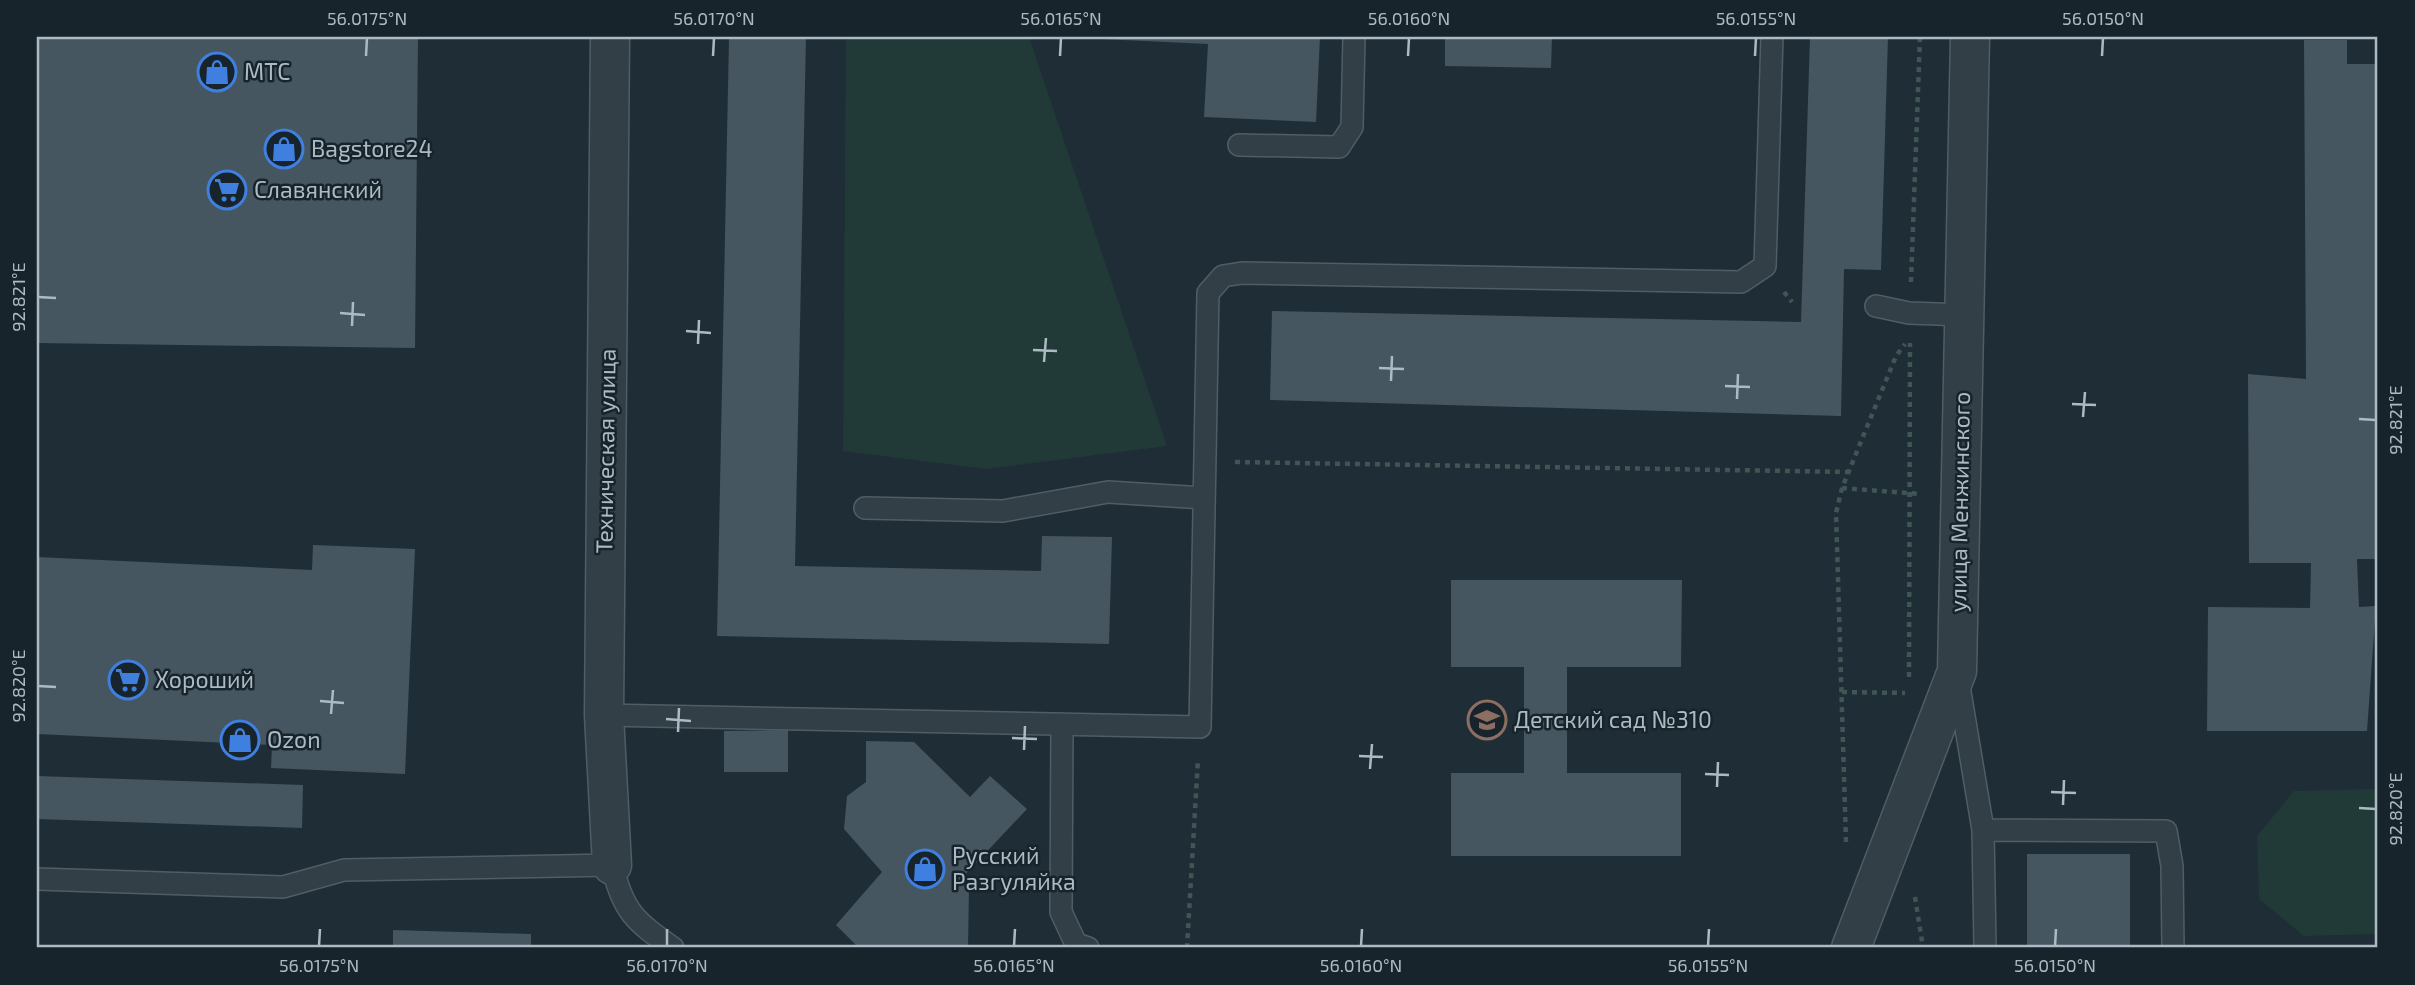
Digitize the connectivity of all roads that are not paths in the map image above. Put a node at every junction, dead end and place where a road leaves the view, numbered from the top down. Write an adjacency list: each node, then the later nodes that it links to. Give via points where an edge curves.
1 (610, 37): 11 (street, Техническая улица)
2 (1354, 37): 5 (lane, via 1352,127 1339,147)
3 (1772, 37): 8 (lane, via 1765,266 1755,275 1741,282 1223,276 1208,293)
4 (1970, 37): 7 (street, улица Менжинского)
5 (1239, 145)
6 (1876, 306): 7 (lane, via 1909,313)
7 (1964, 315): 10 (street, улица Менжинского)
8 (1204, 498): 9 (lane, via 1108,492 1003,511); 12 (lane, via 1200,727)
9 (864, 508)
10 (1957, 671): 13 (lane); 18 (street, улица Менжинского)
11 (604, 715): 12 (lane); 14 (street, Техническая улица)
12 (1062, 724): 17 (lane, via 1061,912 1076,944)
13 (1983, 830): 19 (lane); 20 (lane, via 2166,831 2172,866)
14 (612, 865): 15 (lane, via 344,870 284,887); 16 (lane, via 619,895 640,925)
15 (37, 879)
16 (673, 948)
17 (1088, 948)
18 (1851, 948)
19 (1985, 948)
20 (2173, 948)

